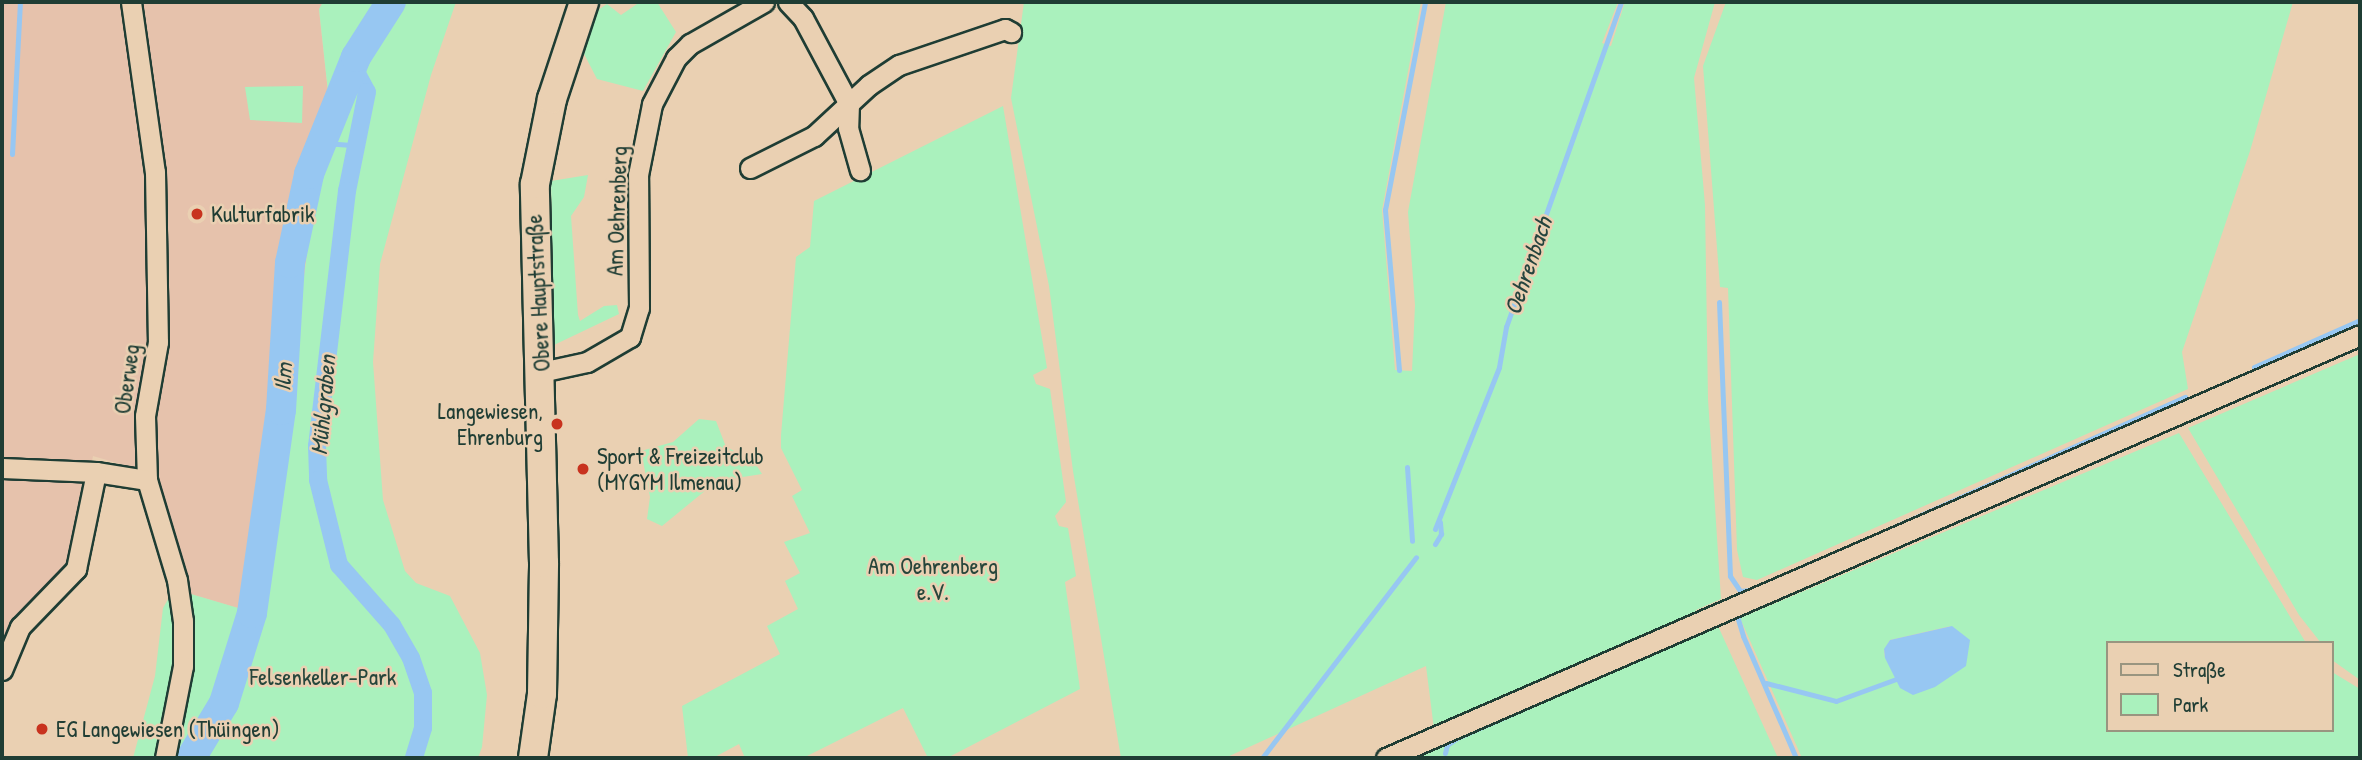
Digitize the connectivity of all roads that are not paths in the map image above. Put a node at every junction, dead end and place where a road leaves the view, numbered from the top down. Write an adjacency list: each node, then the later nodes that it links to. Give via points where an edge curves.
1 (131, 2): 13 (street, Oberweg, via 155,172 158,342 145,416)
2 (584, 2): 10 (main road, Obere Hauptstraße, via 552,99 534,184)
3 (764, 2): 10 (street, Am Oehrenberg, via 690,44 676,58 652,104 638,175 639,308 630,337 587,362)
4 (788, 2): 6 (street, via 803,18)
5 (1011, 32): 6 (street, via 1005,29 960,47 920,56 869,85)
6 (849, 104): 7 (street, via 814,136); 8 (street, via 848,128)
7 (750, 168)
8 (860, 170)
9 (2360, 335): 17 (street)
10 (541, 372): 16 (main road, Obere Hauptstraße, via 543,667)
11 (2, 468): 12 (street)
12 (96, 472): 13 (street); 14 (street, via 76,569 20,627)
13 (147, 480): 15 (street, Oberweg, via 177,580 183,621 183,666)
14 (2, 670)
15 (165, 758)
16 (533, 758)
17 (1386, 758)

